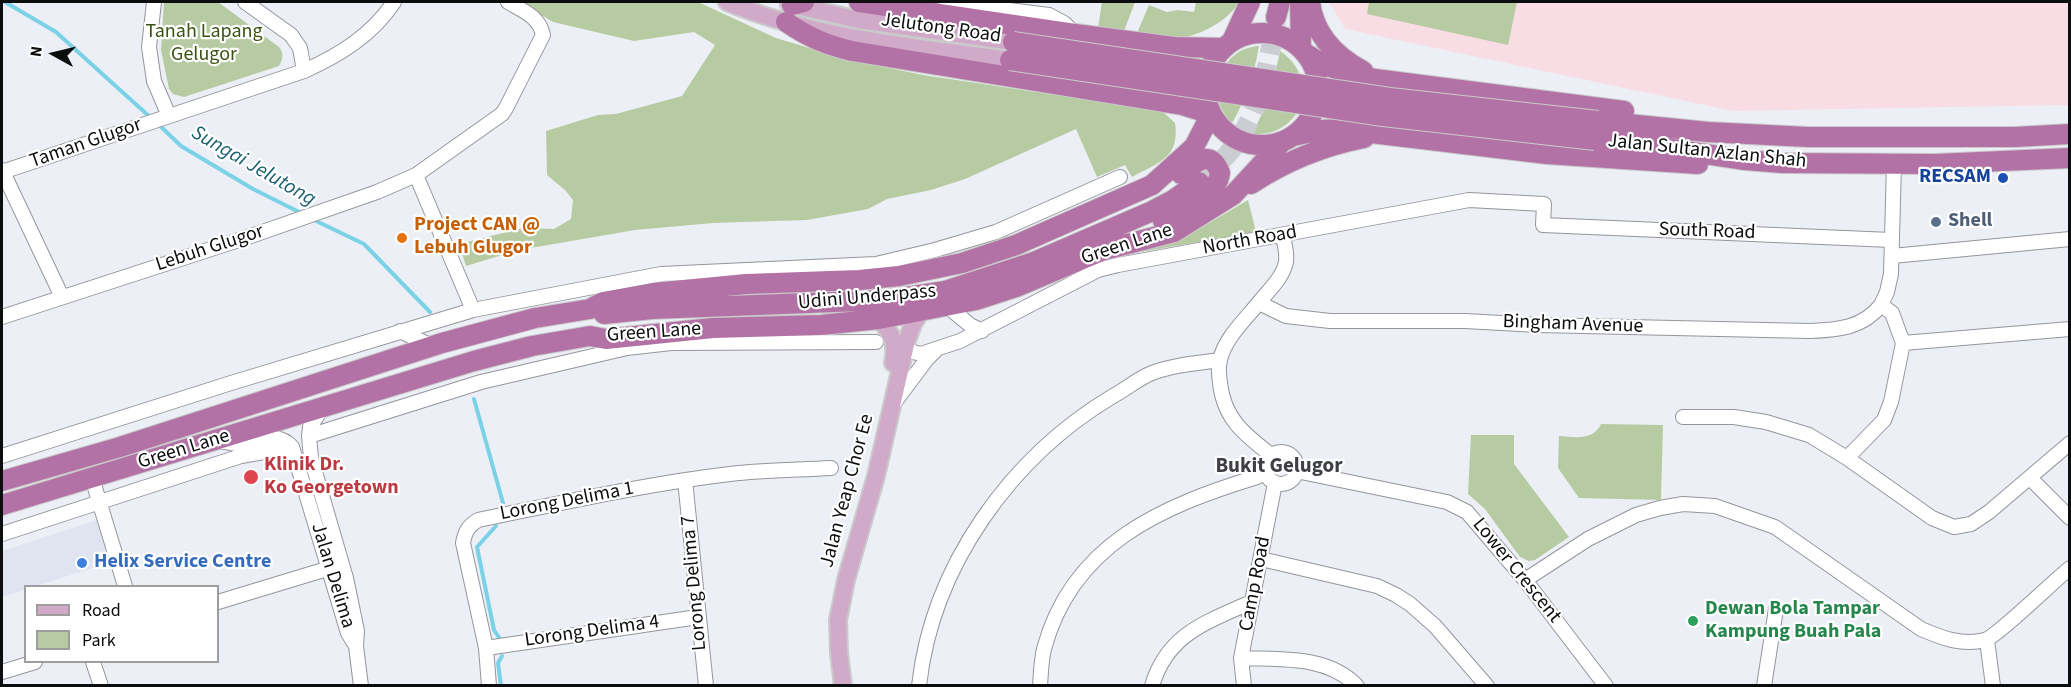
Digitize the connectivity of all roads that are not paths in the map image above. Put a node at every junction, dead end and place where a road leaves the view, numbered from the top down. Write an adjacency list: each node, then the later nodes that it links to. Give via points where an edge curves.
1 (154, 2): 20 (street, Taman Glugor, via 149,47 154,81)
2 (245, 2): 17 (street, via 291,35 300,48)
3 (394, 2): 17 (street, Taman Glugor, via 367,34)
4 (508, 2): 30 (street, Lebuh Glugor, via 536,19 543,35 502,114)
5 (727, 2): 11 (main road, Jelutong Road, via 747,10)
6 (864, 2): 12 (highway)
7 (946, 2): 12 (street, via 1049,15)
8 (1250, 2): 13 (highway)
9 (1300, 2): 15 (highway)
10 (1310, 2): 18 (highway, via 1318,30 1328,45 1345,62)
11 (791, 7): 16 (main road, Jelutong Road); 19 (highway, via 805,35 825,45 1182,105)
12 (1075, 34): 14 (highway)
13 (1231, 38): 14 (highway); 14 (highway); 15 (highway, via 1262,32 1283,36); 19 (highway, via 1208,71 1206,98)
14 (1174, 47)
15 (1303, 50): 18 (highway, via 1337,71); 25 (highway, via 1316,74 1317,98 1309,120)
16 (1011, 51): 21 (highway, bridge, via 1257,88 1383,116)
17 (304, 71): 20 (street, Taman Glugor)
18 (1375, 79): 22 (highway, via 1640,113); 23 (highway, via 1352,87 1345,104 1347,113 1358,124)
19 (1211, 114): 25 (highway, via 1226,133 1243,143 1263,146); 33 (highway, Green Lane, via 1194,147)
20 (166, 117): 29 (street, Taman Glugor)
21 (1597, 131): 22 (highway, Jalan Sultan Azlan Shah); 27 (highway, Jalan Sultan Azlan Shah, via 1659,147)
22 (1707, 132): 24 (highway, Jalan Sultan Azlan Shah, via 1808,137)
23 (1384, 134): 25 (highway, via 1338,129); 27 (highway, via 1547,154 1714,165); 34 (highway, via 1316,150)
24 (2070, 134)
25 (1287, 139): 34 (highway, Green Lane)
26 (2070, 158): 28 (highway, Jalan Sultan Azlan Shah)
27 (1745, 160): 28 (highway, Jalan Sultan Azlan Shah)
28 (1894, 164): 38 (street)
29 (2, 171): 41 (street)
30 (416, 174): 41 (street, Lebuh Glugor, via 298,220); 47 (street)
31 (1120, 177): 47 (street, via 996,232 876,264 661,274)
32 (1199, 182): 45 (highway, Udini Underpass, via 1150,212 1034,262 945,291 886,300)
33 (1152, 185): 39 (highway, via 1171,182 1200,159 1213,162 1220,173 1212,193); 46 (highway, Green Lane, via 962,263 869,279 653,293 603,302)
34 (1233, 195): 39 (highway, Green Lane, via 1174,232)
35 (1544, 204): 36 (street, North Road, via 1469,200); 38 (street, South Road, via 1544,225)
36 (1282, 235): 42 (street, via 1286,264); 53 (street, North Road, via 1098,270)
37 (2070, 238): 40 (street)
38 (1892, 240): 40 (street)
39 (1104, 250): 44 (highway, Green Lane, via 1016,287)
40 (1892, 256): 43 (street, via 1887,292)
41 (62, 297): 49 (street, Lebuh Glugor)
42 (1259, 303): 43 (street, Bingham Avenue, via 1302,319 1810,331 1855,326); 62 (street, via 1238,327)
43 (1881, 305): 57 (street, via 1892,313)
44 (948, 307): 48 (highway, Green Lane); 53 (street)
45 (691, 308): 46 (highway, Udini Underpass, via 605,315); 55 (highway, Udini Underpass, via 604,325)
46 (590, 309): 58 (highway, Green Lane, via 535,318)
47 (473, 310): 52 (street)
48 (921, 311): 50 (highway, Green Lane); 60 (main road, Jalan Yeap Chor Ee)
49 (2, 316)
50 (879, 319): 55 (highway, Green Lane, via 606,339); 105 (main road, Jalan Yeap Chor Ee, via 894,340 895,352 834,597 828,654)
51 (2070, 329): 57 (street)
52 (400, 331): 54 (street); 58 (street)
53 (982, 331): 59 (street, North Road)
54 (386, 336): 61 (street); 71 (street)
55 (590, 336): 64 (highway, Green Lane, via 474,361)
56 (876, 342): 66 (street, via 627,348 481,382)
57 (1903, 343): 72 (street, via 1888,413)
58 (432, 346): 61 (highway, Green Lane)
59 (938, 349): 60 (street, North Road, via 921,354); 63 (street, North Road)
60 (905, 350): 63 (main road, Jalan Yeap Chor Ee)
61 (392, 360): 79 (highway, Green Lane)
62 (1220, 360): 70 (street, via 1221,394 1226,409 1233,422); 107 (street, via 1151,374 1093,408 1058,436 999,495 959,556 934,620)
63 (892, 405): 106 (main road, Jalan Yeap Chor Ee, via 838,620)
64 (323, 407): 66 (street); 67 (highway, Green Lane)
65 (1683, 417): 72 (street, via 1734,417 1766,422 1809,435)
66 (309, 436): 95 (street, Jalan Delima, via 311,458 346,578 357,631)
67 (214, 440): 69 (street, via 238,444 278,438); 76 (highway, Green Lane)
68 (2070, 442): 77 (street)
69 (292, 447): 81 (street, via 242,456); 86 (street, Jalan Delima)
70 (1271, 455): 74 (street, via 1289,454); 75 (street)
71 (2, 456)
72 (1847, 458): 77 (street, via 1932,518 1954,527 1971,524)
73 (831, 468): 78 (street, Lorong Delima 1)
74 (1296, 471): 80 (street, via 1290,481); 88 (street, Lower Crescent, via 1448,502 1467,512)
75 (1265, 472): 80 (street); 108 (street, via 1163,511 1095,558 1057,613 1044,650)
76 (92, 478): 81 (street); 82 (highway, Green Lane)
77 (2030, 478): 83 (street)
78 (685, 480): 93 (street, Lorong Delima 7); 96 (street, Lorong Delima 1, via 471,524 463,543)
79 (2, 481)
80 (1275, 483): 85 (street, Camp Road)
81 (99, 502): 84 (street); 89 (street)
82 (2, 505)
83 (2070, 518)
84 (2, 534)
85 (1261, 559): 91 (street, Camp Road); 112 (street, via 1377,586 1396,595 1435,626)
86 (330, 568): 90 (street); 95 (street, Jalan Delima, via 348,633)
87 (2070, 568): 94 (street)
88 (1526, 580): 94 (street, via 1588,539 1636,515 1683,504 1715,506 1774,527 1922,629 1949,640); 113 (street, Lower Crescent)
89 (125, 585)
90 (219, 602)
91 (1251, 602): 97 (street, Camp Road); 109 (street, via 1182,636 1156,673)
92 (1776, 609): 114 (street)
93 (698, 617): 96 (street, Lorong Delima 4); 104 (street, Lorong Delima 7)
94 (1988, 640): 115 (street)
95 (356, 646): 102 (street, Jalan Delima)
96 (486, 648): 103 (street)
97 (1242, 658): 110 (street, Camp Road); 111 (street, via 1319,663 1347,676)
98 (32, 663): 100 (street)
99 (93, 663): 101 (street)
100 (2, 672)
101 (101, 686)
102 (361, 686)
103 (489, 686)
104 (706, 686)
105 (833, 686)
106 (843, 686)
107 (919, 686)
108 (1040, 686)
109 (1152, 686)
110 (1244, 686)
111 (1357, 686)
112 (1487, 686)
113 (1606, 686)
114 (1764, 686)
115 (1993, 686)

